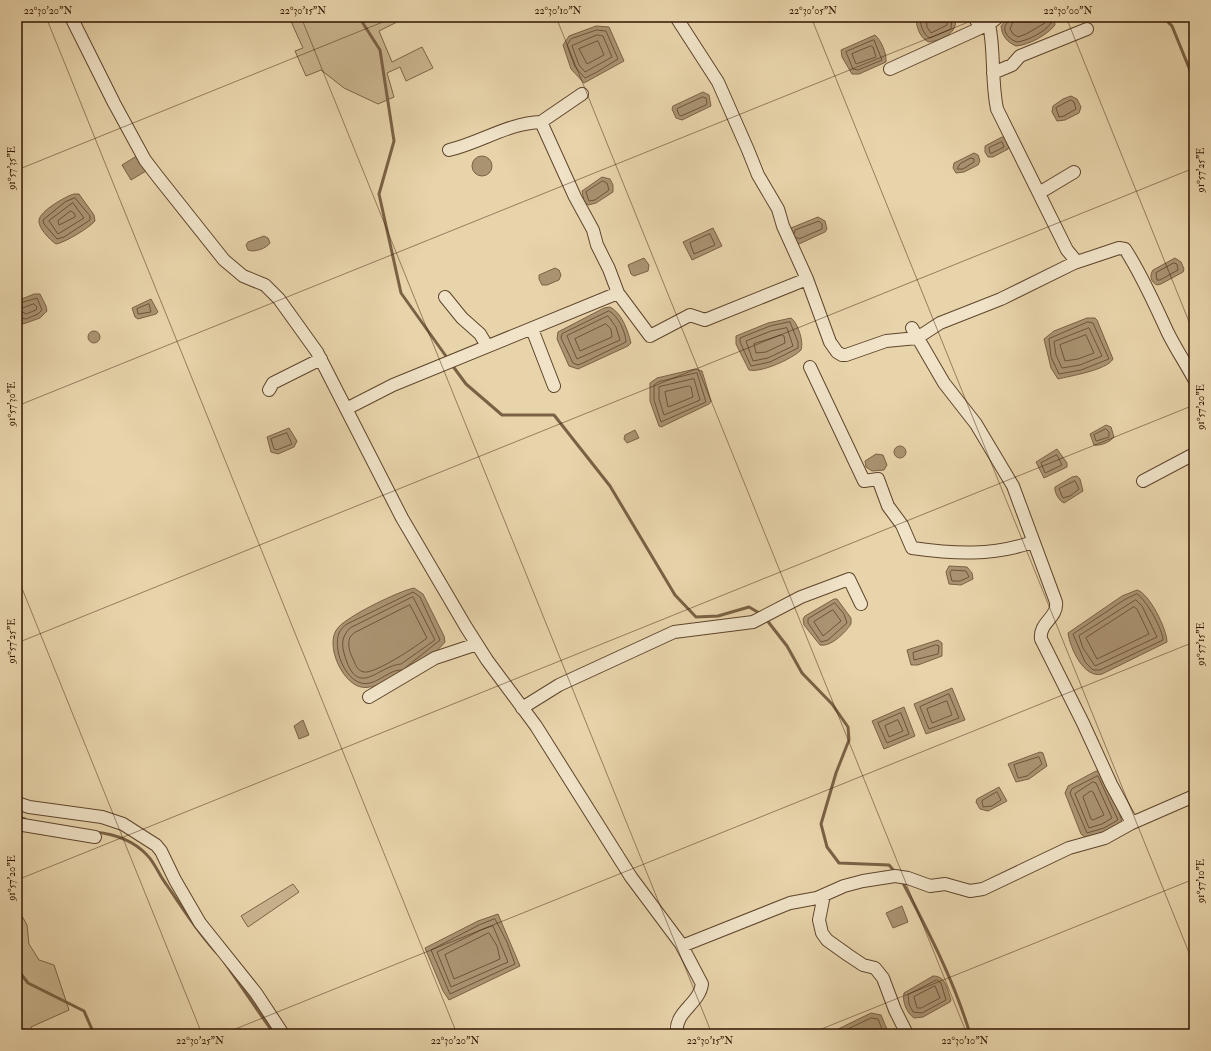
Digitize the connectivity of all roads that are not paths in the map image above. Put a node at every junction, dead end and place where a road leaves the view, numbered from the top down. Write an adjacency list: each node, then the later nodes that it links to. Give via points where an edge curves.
1 (71, 17): 20 (street, via 145,160 224,260 243,276 265,285 279,299)
2 (676, 17): 14 (street, via 718,82 758,175 778,209)
3 (974, 17): 4 (street)
4 (989, 23): 6 (street); 7 (street, via 992,39)
5 (1087, 29): 7 (street, via 1020,56 1012,65)
6 (890, 69)
7 (992, 73): 12 (street, via 997,109)
8 (582, 94): 9 (street)
9 (541, 122): 10 (street, via 503,130); 15 (street, via 574,197 593,230)
10 (449, 150)
11 (1074, 172): 12 (street)
12 (1039, 193): 13 (street, via 1067,250)
13 (1077, 262): 18 (street, via 1001,299); 22 (street, via 1119,248 1124,249)
14 (807, 279): 15 (street, via 705,320 690,315 650,336); 18 (street, via 830,342 842,355 886,341 912,340)
15 (618, 293): 17 (street)
16 (445, 297): 19 (street, via 462,318 480,334)
17 (532, 329): 19 (street); 23 (street)
18 (915, 333): 28 (street, via 944,383 976,424 1006,474 1019,501)
19 (487, 346): 25 (street, via 393,385)
20 (321, 359): 24 (street, via 273,382); 25 (street)
21 (810, 367): 28 (street, via 864,481 878,479 888,506 902,525 912,548 954,553 997,552)
22 (1194, 379)
23 (554, 386)
24 (269, 390)
25 (346, 409): 30 (street, via 402,518)
26 (1194, 454): 27 (street)
27 (1143, 480)
28 (1033, 542): 35 (street, via 1057,606 1053,616 1042,628 1041,639)
29 (861, 604): 32 (street, via 849,579 800,597 752,622 674,632 559,686)
30 (477, 644): 31 (street, via 435,658); 32 (street)
31 (370, 697)
32 (522, 708): 39 (street, via 620,861)
33 (1194, 796): 35 (street)
34 (17, 803): 40 (street, via 102,817 122,824 156,845 200,923 256,993)
35 (1132, 823): 38 (street, via 1105,838 1069,848 983,889 970,891 945,884 930,886 895,876 844,886)
36 (17, 824): 37 (street)
37 (95, 837)
38 (824, 896): 39 (street, via 790,903); 42 (street, via 819,920 822,934 863,965 875,968 883,978)
39 (682, 946): 41 (street, via 702,984 699,995 680,1015)
40 (283, 1034)
41 (677, 1034)
42 (907, 1034)

